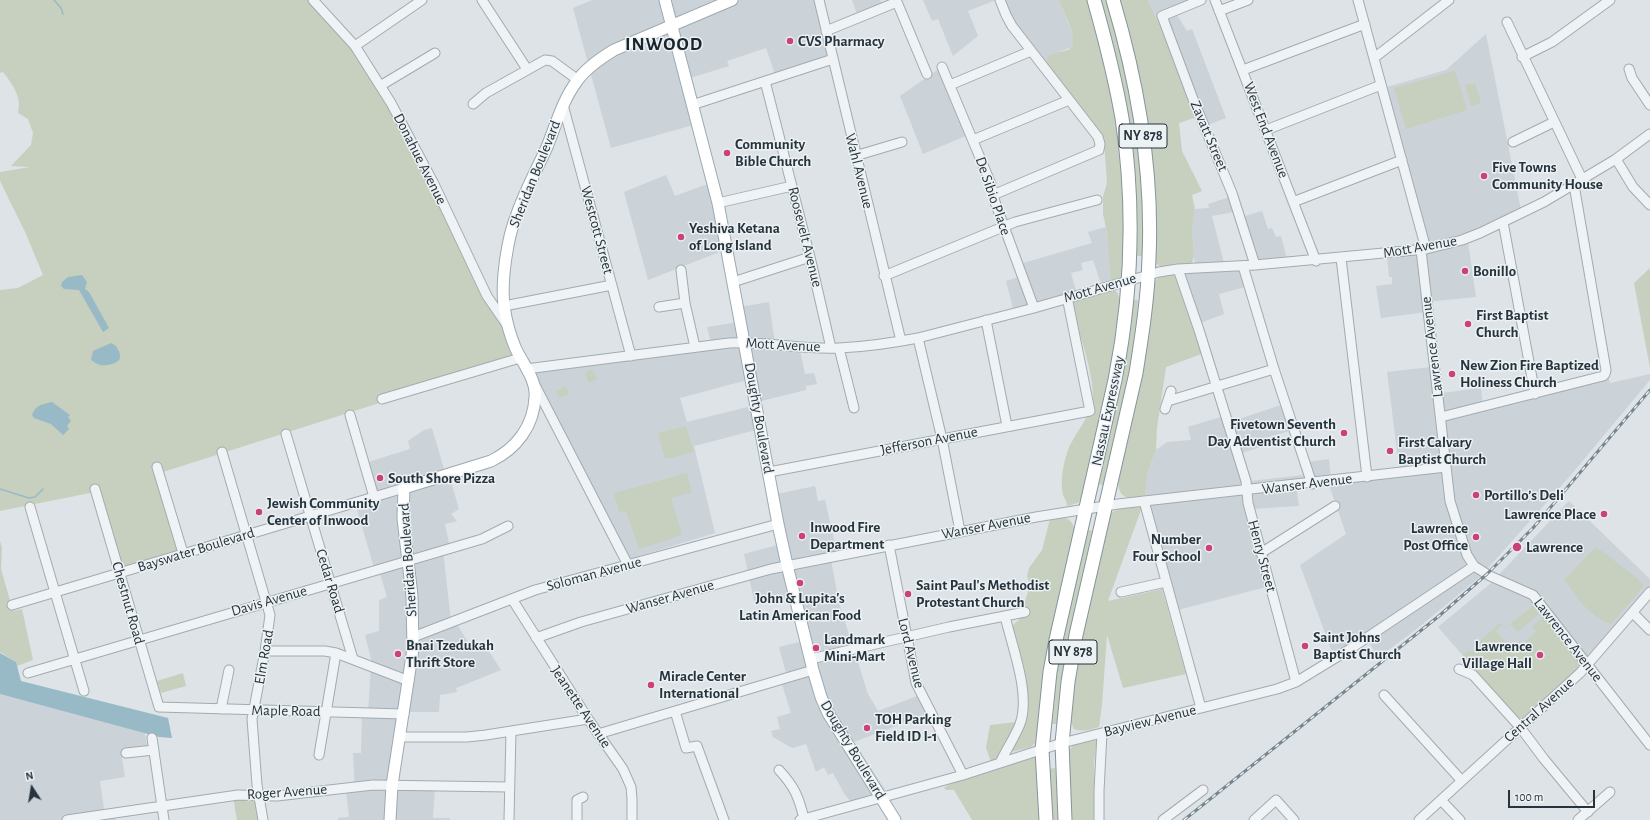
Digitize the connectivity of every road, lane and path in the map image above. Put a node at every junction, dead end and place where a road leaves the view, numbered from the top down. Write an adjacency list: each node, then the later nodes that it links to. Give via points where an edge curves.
1 (313, 0): 21 (street, Donahue Avenue)
2 (422, 0): 21 (street)
3 (482, 0): 28 (street)
4 (665, 0): 19 (main road, Doughty Boulevard)
5 (732, 0): 19 (main road, Sheridan Boulevard)
6 (819, 0): 20 (street, Wahl Avenue)
7 (1000, 0): 22 (street, via 1012,26)
8 (1094, 0): 71 (highway, Nassau Expressway / NY 878, via 1122,119 1130,215)
9 (1113, 0): 69 (highway, Nassau Expressway / NY 878, via 1130,64 1144,140 1148,204)
10 (1202, 0): 65 (street, Zavatt Street, via 1166,14 1191,94 1232,193)
11 (1215, 0): 16 (street, West End Avenue)
12 (1248, 0): 16 (street)
13 (1358, 0): 18 (street, Lawrence Avenue)
14 (1449, 0): 25 (street)
15 (1603, 2): 24 (street, via 1552,42)
16 (1220, 11): 30 (street, West End Avenue)
17 (1507, 22): 24 (street)
18 (1365, 24): 25 (street, Lawrence Avenue); 30 (street)
19 (672, 25): 32 (main road, Sheridan Boulevard, via 614,50); 40 (main road, Doughty Boulevard)
20 (826, 31): 26 (street, Wahl Avenue); 31 (street, via 897,2)
21 (355, 46): 36 (street, Donahue Avenue)
22 (1031, 51): 34 (street); 37 (street)
23 (435, 53): 36 (street)
24 (1522, 57): 42 (street)
25 (1374, 58): 35 (street, Lawrence Avenue)
26 (833, 59): 33 (street); 48 (street, Wahl Avenue)
27 (942, 68): 34 (street, De Sibio Place)
28 (527, 69): 32 (street, via 549,60); 38 (street, via 486,93)
29 (1629, 69): 41 (street)
30 (1243, 70): 43 (street, West End Avenue)
31 (927, 74)
32 (578, 80): 39 (main road, Sheridan Boulevard)
33 (765, 81): 40 (street); 53 (street, Roosevelt Avenue)
34 (950, 85): 45 (street, De Sibio Place)
35 (1381, 85): 43 (street); 50 (street, Lawrence Avenue)
36 (380, 86): 80 (street, Donahue Avenue, via 433,182 487,296)
37 (1069, 100): 45 (street); 54 (street, via 1100,141 1100,149)
38 (473, 104)
39 (563, 105): 73 (street, Westcott Street); 76 (main road, Sheridan Boulevard, via 548,145 516,214 504,278)
40 (692, 105): 57 (main road, Doughty Boulevard)
41 (1650, 105)
42 (1554, 122): 47 (street); 51 (street)
43 (1266, 130): 56 (street, West End Avenue)
44 (1650, 134): 49 (street, Mott Avenue)
45 (973, 140): 54 (street, De Sibio Place)
46 (902, 142): 48 (street)
47 (1513, 142)
48 (855, 156): 70 (street, Wahl Avenue)
49 (1616, 159): 51 (street, Mott Avenue); 58 (street, via 1633,187)
50 (1402, 160): 56 (street); 61 (street, Lawrence Avenue)
51 (1582, 179): 52 (street, Mott Avenue)
52 (1574, 185): 59 (street, Mott Avenue); 93 (street, via 1606,370 1603,376)
53 (792, 186): 57 (street); 62 (street, Roosevelt Avenue)
54 (993, 195): 60 (street, De Sibio Place)
55 (1097, 200): 60 (street, via 1015,222)
56 (1293, 202): 64 (street, West End Avenue)
57 (718, 203): 72 (main road, Doughty Boulevard)
58 (1650, 205)
59 (1503, 222): 61 (street, Mott Avenue, via 1463,239); 93 (street)
60 (1004, 228): 70 (street); 78 (street, De Sibio Place)
61 (1423, 249): 63 (street, Mott Avenue); 97 (street, Lawrence Avenue)
62 (810, 257): 72 (street); 85 (street, Roosevelt Avenue)
63 (1341, 258): 64 (street, Mott Avenue); 105 (street)
64 (1316, 261): 65 (street, Mott Avenue)
65 (1255, 265): 66 (street, Mott Avenue)
66 (1242, 266): 67 (street, Mott Avenue); 89 (street)
67 (1178, 269): 69 (street, Mott Avenue); 91 (street, Henry Street)
68 (681, 270): 75 (street)
69 (1148, 275): 71 (street, Mott Avenue); 112 (highway, Nassau Expressway / NY 878, via 1143,331)
70 (884, 276): 82 (street, Wahl Avenue)
71 (1129, 280): 74 (street, Mott Avenue); 115 (highway, Nassau Expressway / NY 878, via 1119,359)
72 (733, 282): 83 (main road, Doughty Boulevard)
73 (612, 285): 76 (street); 86 (street, Westcott Street)
74 (1067, 297): 78 (street, Mott Avenue); 98 (street, Jefferson Avenue, via 1090,411)
75 (686, 303): 77 (street); 84 (street)
76 (504, 306): 80 (main road, Sheridan Boulevard)
77 (659, 307)
78 (1034, 308): 79 (street, Mott Avenue)
79 (986, 320): 81 (street, Mott Avenue); 98 (street)
80 (509, 329): 87 (main road, Sheridan Boulevard)
81 (918, 338): 82 (street, Mott Avenue); 100 (street)
82 (901, 341): 85 (street, Mott Avenue)
83 (745, 342): 84 (street, Mott Avenue); 85 (street, Mott Avenue); 104 (main road, Doughty Boulevard)
84 (695, 347): 86 (street, Mott Avenue)
85 (835, 348): 95 (street, Roosevelt Avenue)
86 (631, 356): 88 (street, Mott Avenue)
87 (520, 358): 88 (main road, Sheridan Boulevard); 94 (street)
88 (526, 369): 90 (main road, Sheridan Boulevard)
89 (1274, 369): 91 (street); 106 (street)
90 (533, 382): 107 (main road, Sheridan Boulevard, via 535,400 525,431 504,455); 125 (street)
91 (1216, 387): 92 (street, via 1167,405); 109 (street, Henry Street, via 1244,476)
92 (1171, 391)
93 (1535, 394): 97 (street)
94 (382, 399)
95 (854, 408)
96 (350, 415): 110 (street)
97 (1440, 417): 103 (street, Lawrence Avenue)
98 (1007, 426): 100 (street, Jefferson Avenue)
99 (286, 434): 116 (street, Cedar Road)
100 (942, 439): 104 (street, Jefferson Avenue); 119 (street)
101 (222, 452): 120 (street, Elm Road)
102 (157, 467): 122 (street)
103 (1446, 467): 105 (street, Wanser Avenue); 127 (street, Lawrence Avenue, via 1454,516 1467,555)
104 (769, 472): 117 (main road, Doughty Boulevard)
105 (1367, 477): 106 (street, Wanser Avenue)
106 (1312, 484): 109 (street, Wanser Avenue)
107 (404, 488): 110 (street, Bayswater Boulevard); 124 (main road, Sheridan Boulevard, via 403,518)
108 (94, 489): 128 (street, Chestnut Road)
109 (1246, 491): 111 (street, Wanser Avenue); 123 (street, Henry Street)
110 (374, 497): 116 (street, Bayswater Boulevard)
111 (1144, 501): 112 (street, Wanser Avenue); 129 (street)
112 (1106, 506): 115 (street, Wanser Avenue); 173 (highway, Nassau Expressway / NY 878, via 1072,653)
113 (1335, 506): 123 (street)
114 (30, 507): 131 (street)
115 (1086, 509): 119 (street, Wanser Avenue); 176 (highway, Nassau Expressway / NY 878, via 1053,657)
116 (310, 516): 120 (street, Bayswater Boulevard); 130 (street, Cedar Road)
117 (778, 524): 125 (street, Soloman Avenue); 126 (main road, Doughty Boulevard)
118 (508, 526): 124 (street, Davis Avenue, via 482,539)
119 (960, 531): 121 (street, Wanser Avenue)
120 (246, 535): 122 (street, Bayswater Boulevard); 135 (street, Elm Road)
121 (889, 546): 126 (street, Wanser Avenue); 142 (street, Lord Avenue)
122 (183, 553): 128 (street, Bayswater Boulevard)
123 (1262, 553): 156 (street, Henry Street)
124 (408, 560): 130 (street, Davis Avenue); 141 (main road, Sheridan Boulevard)
125 (628, 565): 134 (street, Soloman Avenue, via 535,590)
126 (787, 565): 143 (street, Wanser Avenue, via 581,622); 149 (main road, Doughty Boulevard)
127 (1474, 566): 150 (street, Lawrence Avenue, via 1533,596); 156 (street, Bayview Avenue)
128 (119, 573): 131 (street, Bayswater Boulevard); 144 (street, Chestnut Road)
129 (1166, 582): 132 (street); 160 (street)
130 (331, 583): 135 (street, Davis Avenue); 148 (street, Cedar Road)
131 (55, 592): 136 (street, Bayswater Boulevard); 147 (street)
132 (1121, 592)
133 (1650, 592): 138 (street, Central Avenue)
134 (512, 599): 141 (street, Soloman Avenue); 143 (street, Jeanette Avenue)
135 (266, 602): 144 (street, Davis Avenue); 145 (street, Elm Road, via 270,619)
136 (12, 605)
137 (1025, 612): 139 (street)
138 (1633, 613): 140 (street); 150 (street, Central Avenue)
139 (1005, 616): 142 (street); 179 (street, via 1024,700 1020,724)
140 (1650, 630)
141 (413, 637): 155 (main road, Sheridan Boulevard)
142 (906, 637): 149 (street); 181 (street, Lord Avenue, via 916,683)
143 (536, 638): 166 (street, Jeanette Avenue)
144 (139, 640): 147 (street, Davis Avenue); 159 (street, Chestnut Road, via 159,707)
145 (265, 651): 146 (street); 162 (street, Elm Road)
146 (336, 653): 148 (street); 164 (street)
147 (75, 659): 154 (street, Davis Avenue); 157 (street)
148 (354, 659): 155 (street)
149 (811, 659): 153 (main road, Doughty Boulevard)
150 (1588, 665): 167 (street, Central Avenue); 174 (street, Lawrence Avenue)
151 (1459, 669): 167 (street, via 1473,675)
152 (229, 670): 161 (street)
153 (813, 670): 163 (street); 189 (main road, Doughty Boulevard, via 828,713)
154 (28, 673)
155 (409, 680): 165 (main road, Sheridan Boulevard)
156 (1296, 682): 160 (street, Bayview Avenue)
157 (84, 691)
158 (1384, 695): 182 (street)
159 (169, 708): 161 (street, Maple Road)
160 (1201, 708): 169 (street, Bayview Avenue)
161 (221, 709): 162 (street, Maple Road)
162 (254, 710): 164 (street, Maple Road); 187 (street, Elm Road, via 252,734)
163 (675, 711): 170 (street); 201 (street, via 686,748 697,746)
164 (326, 712): 165 (street, Maple Road); 178 (street)
165 (404, 714): 171 (main road, Sheridan Boulevard)
166 (588, 719): 168 (street); 170 (street, Jeanette Avenue)
167 (1520, 727): 182 (street, Central Avenue); 192 (street)
168 (511, 731): 171 (street, via 467,737); 184 (street)
169 (1102, 733): 173 (street, Bayview Avenue); 205 (street)
170 (598, 734): 200 (street, Jeanette Avenue, via 627,777 632,799)
171 (400, 737): 183 (main road, Sheridan Boulevard)
172 (152, 738): 175 (street)
173 (1062, 743): 176 (street, Bayview Avenue); 204 (highway, Nassau Expressway / NY 878)
174 (1650, 746)
175 (154, 750): 177 (street); 191 (street)
176 (1042, 750): 179 (street, Bayview Avenue); 203 (highway, Nassau Expressway / NY 878)
177 (126, 753)
178 (319, 755)
179 (1000, 762): 181 (street, Bayview Avenue)
180 (779, 770): 193 (street, via 797,793)
181 (963, 775): 189 (street, Bayview Avenue)
182 (1462, 781): 190 (street, Central Avenue)
183 (392, 785): 184 (street, Roger Avenue); 187 (street, Roger Avenue); 197 (main road, Sheridan Boulevard)
184 (509, 787): 198 (street)
185 (1203, 790): 206 (street)
186 (1610, 792): 192 (street)
187 (259, 796): 191 (street, Roger Avenue, via 238,795); 196 (street, Elm Road)
188 (584, 797): 199 (street, via 577,800)
189 (882, 798): 193 (street, Bayview Avenue); 202 (main road, Doughty Boulevard)
190 (1441, 800): 209 (street, Central Avenue); 210 (street)
191 (162, 806): 194 (street, Roger Avenue); 195 (street)
192 (1588, 812): 211 (street)
193 (802, 819)
194 (70, 820)
195 (164, 820)
196 (263, 820)
197 (390, 820)
198 (509, 820)
199 (577, 820)
200 (632, 820)
201 (724, 820)
202 (894, 820)
203 (1046, 820)
204 (1065, 820)
205 (1099, 820)
206 (1163, 820)
207 (1254, 820): 208 (street, via 1276,800)
208 (1294, 820)
209 (1419, 820)
210 (1460, 820)
211 (1578, 820)

